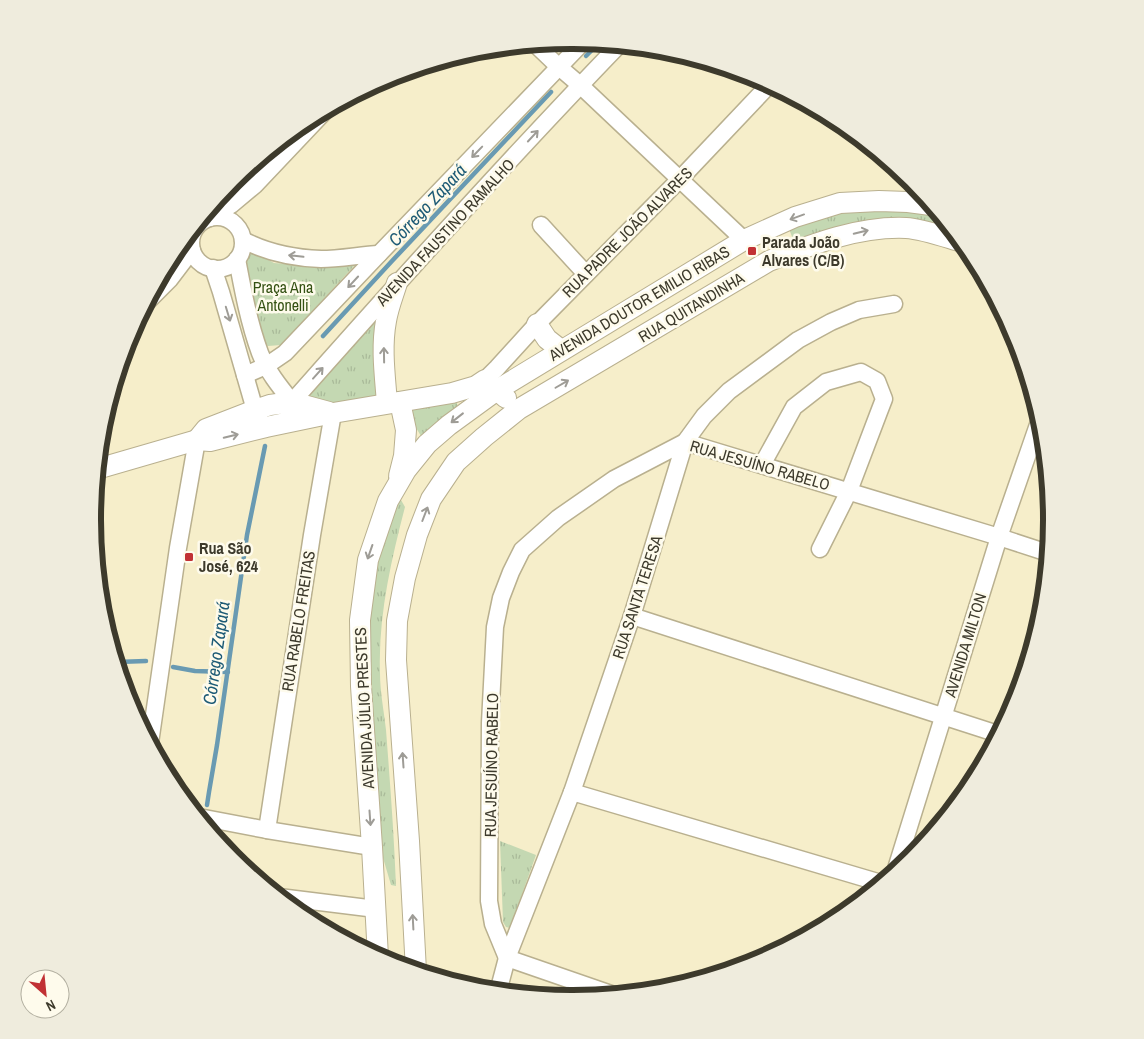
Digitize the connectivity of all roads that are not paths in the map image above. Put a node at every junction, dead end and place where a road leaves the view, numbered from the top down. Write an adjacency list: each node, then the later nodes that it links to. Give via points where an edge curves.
1 (576, 49): 4 (street, AVENIDA FAUSTINO RAMALHO)
2 (541, 50): 4 (street)
3 (613, 51): 5 (street, AVENIDA FAUSTINO RAMALHO)
4 (559, 67): 5 (street); 19 (street, AVENIDA FAUSTINO RAMALHO, one-way to 19)
5 (580, 85): 8 (street); 24 (street, AVENIDA FAUSTINO RAMALHO, one-way to 5)
6 (764, 90): 8 (street, RUA PADRE JOÃO ALVARES)
7 (307, 130): 9 (street)
8 (680, 179): 16 (street); 22 (street, RUA PADRE JOÃO ALVARES)
9 (255, 185): 11 (street); 14 (street, via 245,202)
10 (921, 204): 16 (main road, AVENIDA DOUTOR EMILIO RIBAS, one-way to 16, via 840,203)
11 (214, 215)
12 (210, 219): 14 (street, via 227,219 236,224)
13 (542, 225): 22 (street)
14 (242, 236): 19 (street, one-way to 14, via 322,259 289,255 267,251); 20 (street, via 242,250)
15 (949, 238): 34 (main road, RUA QUITANDINHA, one-way to 15, via 769,261 871,229 907,228)
16 (744, 240): 28 (main road, AVENIDA DOUTOR EMILIO RIBAS)
17 (190, 246): 21 (street, via 198,260)
18 (184, 253): 23 (street)
19 (379, 254): 29 (street, AVENIDA FAUSTINO RAMALHO, one-way to 29, via 285,353)
20 (237, 259): 21 (street, via 222,268); 29 (street, via 250,319)
21 (208, 266): 23 (street, via 181,272); 30 (street, one-way to 30, via 218,281)
22 (586, 274): 27 (street, RUA PADRE JOÃO ALVARES)
23 (170, 279): 25 (street)
24 (398, 283): 32 (street, AVENIDA FAUSTINO RAMALHO, one-way to 24); 33 (main road, one-way to 24, via 384,358 384,336)
25 (163, 287)
26 (894, 304): 40 (street, RUA SANTA TERESA, via 859,310 798,340 729,392 704,416)
27 (536, 324): 28 (main road); 31 (street, RUA PADRE JOÃO ALVARES, via 497,368)
28 (561, 350): 31 (main road, AVENIDA DOUTOR EMILIO RIBAS)
29 (266, 366): 30 (street, AVENIDA FAUSTINO RAMALHO); 32 (street)
30 (245, 375): 35 (street)
31 (491, 385): 33 (main road, AVENIDA DOUTOR EMILIO RIBAS); 34 (main road); 43 (main road, AVENIDA JÚLIO PRESTES, one-way to 43, via 427,444)
32 (292, 402): 35 (main road, AVENIDA DOUTOR EMILIO RIBAS); 36 (main road, AVENIDA DOUTOR EMILIO RIBAS); 37 (street, AVENIDA FAUSTINO RAMALHO, via 287,412)
33 (394, 403): 36 (main road, AVENIDA DOUTOR EMILIO RIBAS); 43 (main road, via 406,430 404,456)
34 (520, 409): 62 (main road, one-way to 34, via 396,660 400,604 417,535 431,500 456,462)
35 (255, 410): 37 (street, via 258,417); 39 (main road, AVENIDA DOUTOR EMILIO RIBAS, via 206,429)
36 (333, 413): 37 (main road, AVENIDA DOUTOR EMILIO RIBAS); 54 (street, RUA RABELO FREITAS)
37 (272, 426): 39 (main road, AVENIDA DOUTOR EMILIO RIBAS, one-way to 37, via 210,441)
38 (1035, 434): 45 (street, AVENIDA MILTON)
39 (197, 440): 42 (main road, AVENIDA DOUTOR EMILIO RIBAS); 50 (street)
40 (685, 442): 41 (street, RUA JESUÍNO RABELO); 48 (street, RUA SANTA TERESA); 61 (street, RUA JESUÍNO RABELO, via 614,480 558,518 522,550 501,598 494,627 490,723 489,901 493,924)
41 (762, 465): 44 (street, RUA JESUÍNO RABELO); 44 (street, via 794,407 826,382 861,372 877,381 884,399)
42 (104, 467)
43 (396, 486): 55 (main road, AVENIDA JÚLIO PRESTES, one-way to 55, via 368,560 360,620)
44 (849, 491): 45 (street, RUA JESUÍNO RABELO); 46 (street)
45 (999, 537): 47 (street, RUA JESUÍNO RABELO); 49 (street, AVENIDA MILTON)
46 (820, 549)
47 (1042, 551)
48 (632, 616): 49 (street); 52 (street, RUA SANTA TERESA)
49 (943, 716): 51 (street); 56 (street, AVENIDA MILTON)
50 (152, 731)
51 (992, 732)
52 (572, 792): 57 (street); 61 (street, RUA SANTA TERESA)
53 (210, 820): 54 (street)
54 (266, 830): 55 (street)
55 (372, 847): 59 (main road, AVENIDA JÚLIO PRESTES)
56 (900, 857)
57 (873, 881)
58 (293, 899): 59 (street)
59 (376, 909): 60 (main road, AVENIDA JÚLIO PRESTES)
60 (378, 948)
61 (506, 958): 63 (street, RUA SANTA TERESA); 64 (street)
62 (416, 963)
63 (500, 984)
64 (597, 989)

